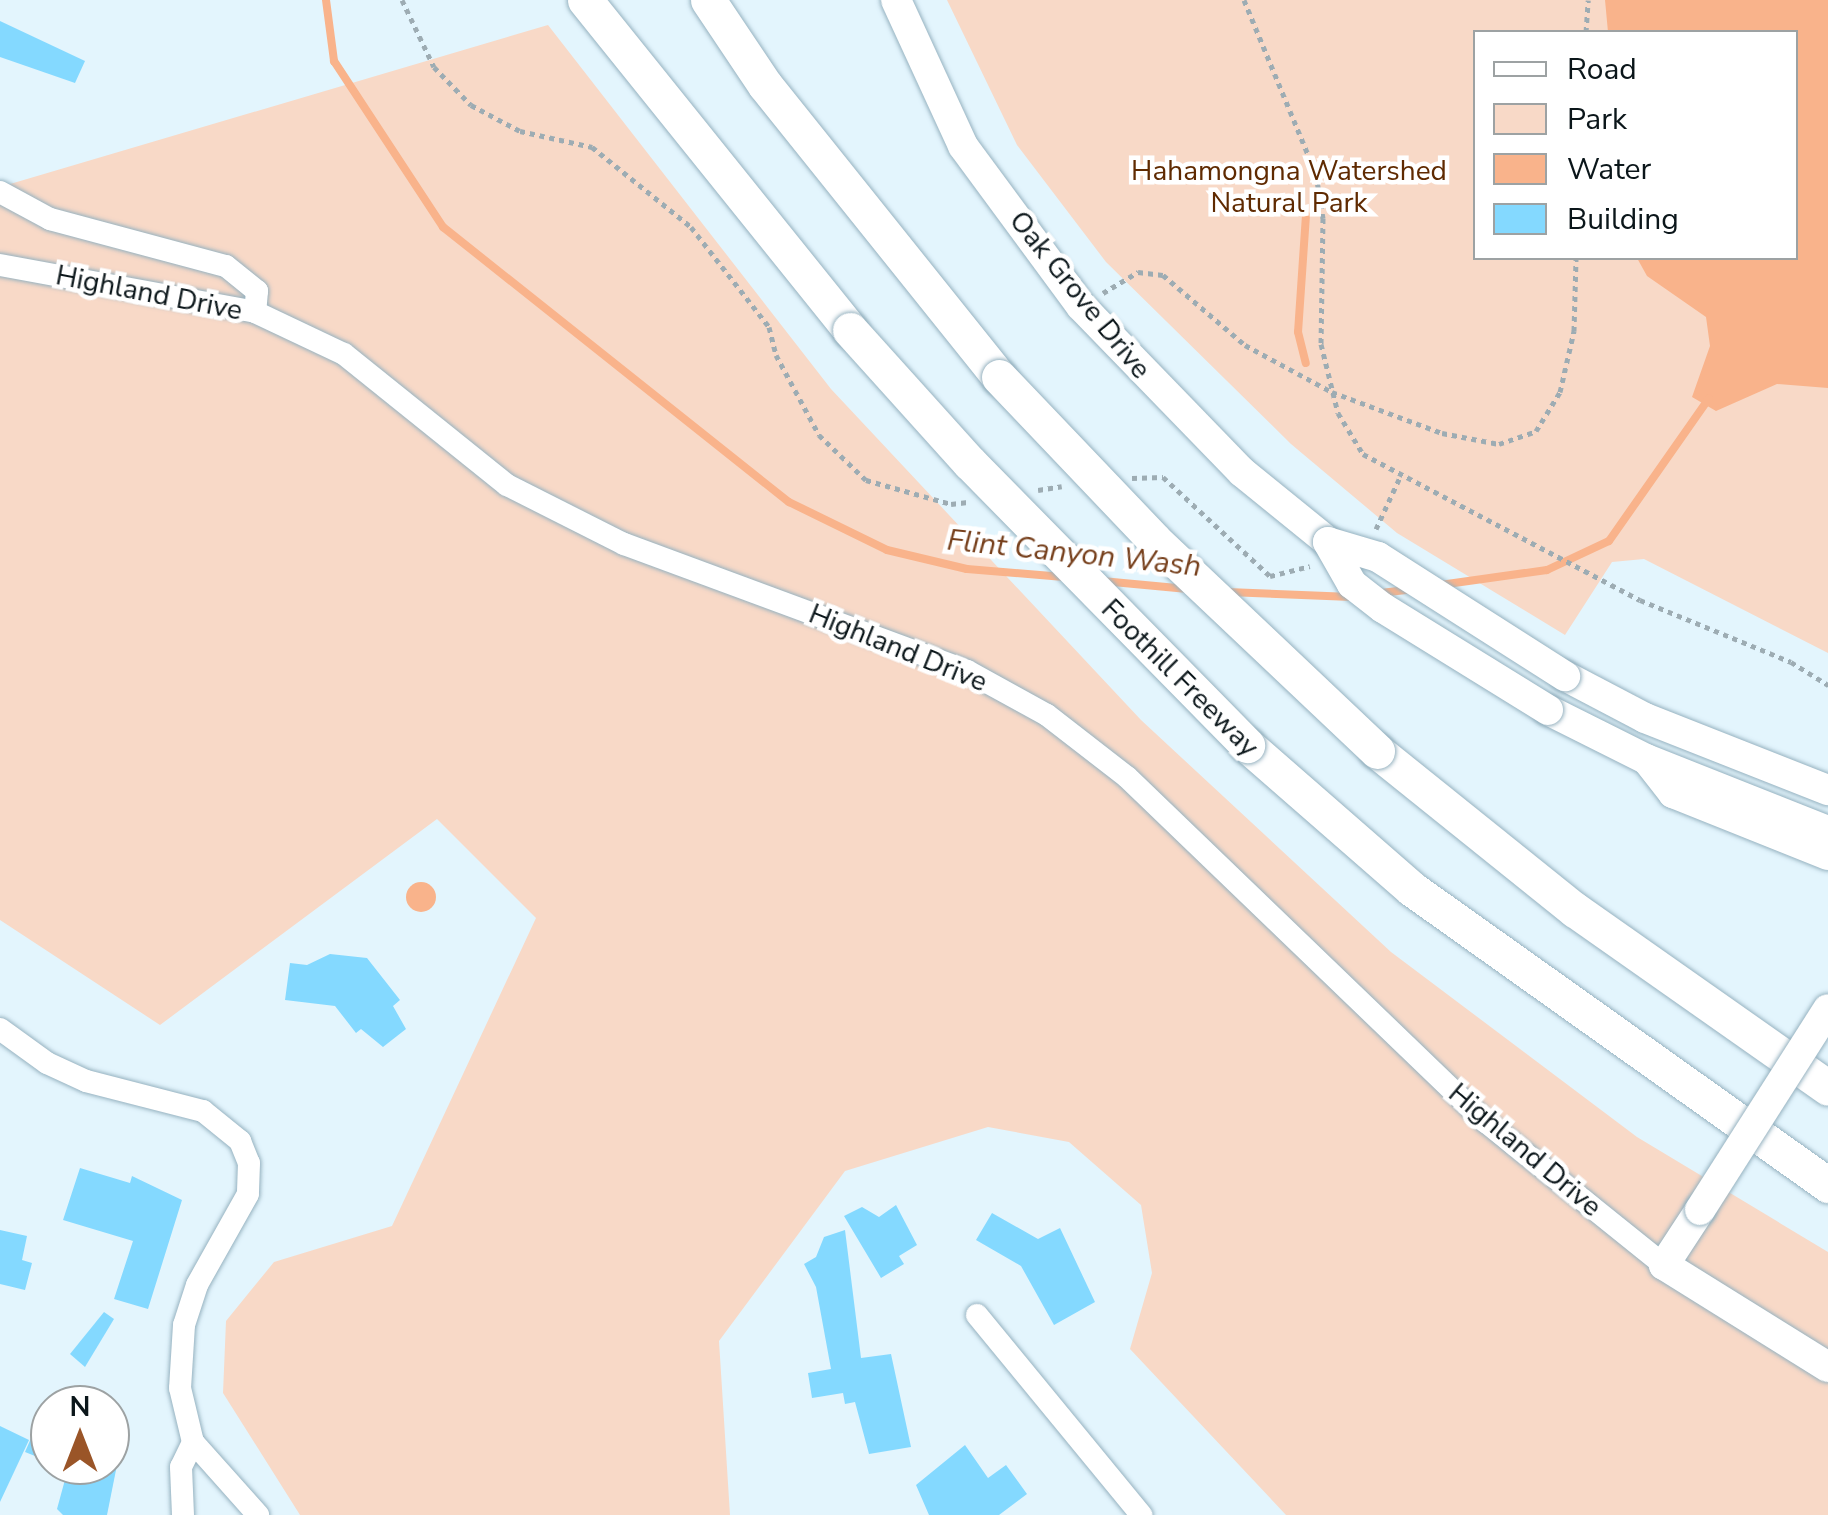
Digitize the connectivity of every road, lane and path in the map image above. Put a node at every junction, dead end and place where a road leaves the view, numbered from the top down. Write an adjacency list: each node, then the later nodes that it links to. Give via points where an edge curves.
1 (402, 0): 22 (path, via 434,67 471,105 520,131 592,147 691,227 769,327 776,355 819,436 866,480 952,504)
2 (585, 0): 16 (highway)
3 (613, 0): 16 (highway, Foothill Freeway)
4 (708, 0): 10 (highway)
5 (735, 0): 10 (highway)
6 (896, 0): 14 (main road, Oak Grove Drive, via 962,146)
7 (1244, 0): 17 (path, via 1316,174 1323,218 1319,330)
8 (1588, 0): 9 (path)
9 (1586, 30)
10 (764, 86): 33 (highway, bridge, via 999,377 1154,540 1377,751 1575,910)
11 (0, 192): 15 (street, via 50,219 226,266 257,292)
12 (1576, 260): 17 (path, via 1570,362 1549,416 1520,441 1480,443)
13 (0, 266): 15 (street, Highland Drive)
14 (1082, 306): 17 (path, via 1132,274 1155,272 1245,345); 24 (main road, Oak Grove Drive, via 1242,472)
15 (255, 312): 35 (street, Highland Drive, via 344,354 507,486 624,544 967,671 1047,716 1128,777 1486,1122)
16 (850, 330): 34 (highway, Foothill Freeway, bridge, via 981,475 1247,745 1427,900)
17 (1332, 392): 18 (path, via 1352,442)
18 (1400, 477): 23 (path); 26 (path, via 1640,600 1791,662)
19 (1112, 480): 25 (path, via 1163,477 1270,576)
20 (1076, 484): 21 (path)
21 (1022, 492)
22 (987, 498)
23 (1376, 529)
24 (1328, 542): 27 (main road, Oak Grove Drive, bridge, via 1352,584 1384,608 1548,710); 28 (main road, Oak Grove Drive, bridge, via 1378,557 1644,718)
25 (1297, 573)
26 (1828, 685)
27 (1646, 758): 29 (main road, Oak Grove Drive); 30 (main road, via 1673,793)
28 (1828, 790)
29 (1828, 831)
30 (1828, 855)
31 (1828, 1009): 35 (main road, bridge)
32 (0, 1029): 38 (street, via 47,1064 203,1112 240,1142 249,1164 248,1194 222,1252 197,1284 184,1325 180,1388)
33 (1828, 1088)
34 (1828, 1185)
35 (1664, 1266): 37 (main road)
36 (977, 1315): 41 (street)
37 (1828, 1366)
38 (193, 1442): 39 (street, via 180,1468); 40 (street)
39 (182, 1515)
40 (258, 1515)
41 (1141, 1515)

